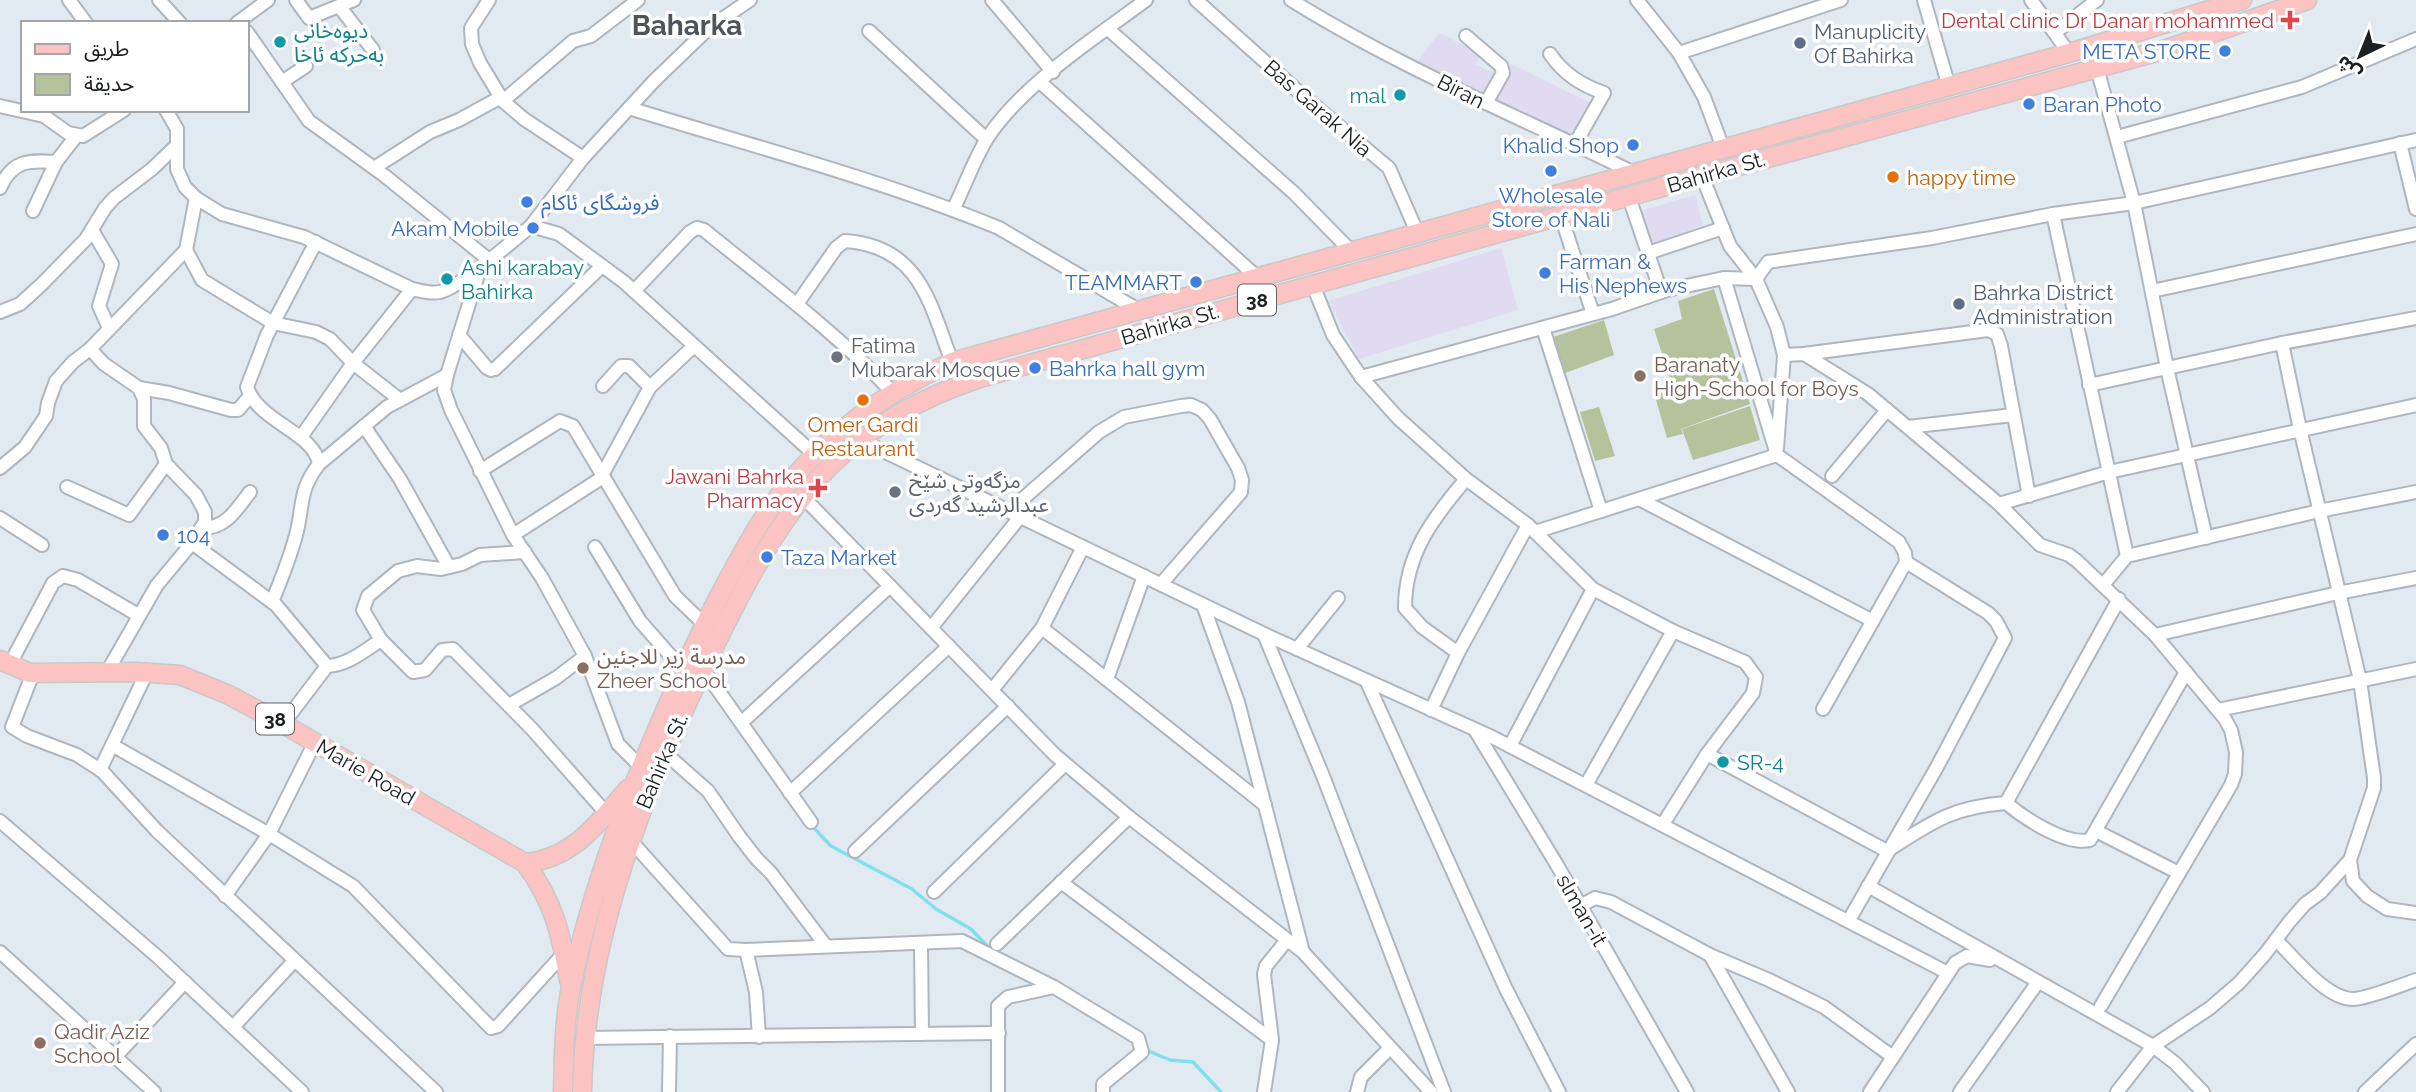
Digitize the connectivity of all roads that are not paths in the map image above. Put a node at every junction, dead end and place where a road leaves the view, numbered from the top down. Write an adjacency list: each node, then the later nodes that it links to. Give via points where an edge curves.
1 (159, 0): 23 (street)
2 (268, 0): 24 (street)
3 (296, 0): 20 (street, via 309,18)
4 (354, 0): 20 (street)
5 (638, 0): 44 (street, via 591,36 573,41)
6 (750, 0): 47 (street, via 709,28)
7 (992, 0): 40 (street)
8 (1146, 0): 26 (street)
9 (1196, 0): 79 (street, Bas Garak Nia, via 1389,168)
10 (1291, 0): 45 (street, Biran)
11 (1637, 0): 35 (street)
12 (1841, 0): 35 (street)
13 (1924, 0): 43 (street)
14 (2031, 0): 28 (street)
15 (2097, 0): 28 (street)
16 (2242, 0): 21 (main road, Bahirka St. / 38)
17 (2307, 0): 30 (main road, Bahirka St. / 38)
18 (72, 1): 22 (street)
19 (483, 1): 44 (street, via 471,28 472,44)
20 (339, 6): 34 (street)
21 (2202, 14): 25 (main road, Bahirka St. / 38); 30 (main road)
22 (85, 21)
23 (178, 21)
24 (245, 21)
25 (2160, 26): 33 (main road); 36 (main road, Bahirka St. / 38)
26 (1108, 29): 40 (street); 83 (street, via 1294,193)
27 (869, 31): 54 (street)
28 (2056, 32): 36 (street)
29 (248, 35): 41 (street)
30 (2210, 35): 33 (main road, Bahirka St. / 38)
31 (1466, 36): 45 (street, via 1501,66 1503,73)
32 (2416, 39): 53 (street, via 2302,87)
33 (2167, 49): 39 (main road, Bahirka St. / 38)
34 (373, 50)
35 (1679, 53): 59 (street, via 1704,97)
36 (2069, 53): 43 (main road, Bahirka St. / 38)
37 (1550, 54): 57 (street, via 1561,69 1586,87 1604,93)
38 (306, 66): 41 (street)
39 (2097, 68): 53 (street); 64 (main road, Bahirka St. / 38)
40 (1053, 72): 42 (street)
41 (282, 82): 62 (street, via 309,121)
42 (1040, 82): 54 (street); 87 (street)
43 (1949, 87): 59 (main road, Bahirka St. / 38)
44 (502, 99): 60 (street); 62 (street, via 430,132)
45 (1486, 103): 57 (street, Biran)
46 (0, 106): 48 (street)
47 (629, 108): 60 (street); 72 (street)
48 (21, 111)
49 (26, 112): 52 (street, via 44,116)
50 (121, 112): 52 (street)
51 (167, 112): 58 (street, via 177,129)
52 (77, 135): 61 (street)
53 (2117, 137): 69 (street)
54 (986, 139): 72 (street)
55 (2416, 139): 56 (street)
56 (2400, 143): 69 (street); 71 (street)
57 (1575, 144): 63 (street, Biran)
58 (177, 145): 68 (street, via 177,169); 78 (street, via 114,198)
59 (1723, 148): 63 (main road, Bahirka St. / 38)
60 (583, 158): 76 (street)
61 (57, 162): 65 (street, via 21,164); 73 (street)
62 (373, 168): 85 (street)
63 (1634, 173): 66 (main road, Bahirka St. / 38)
64 (1702, 176): 67 (main road, Bahirka St. / 38); 77 (street)
65 (2, 179)
66 (1590, 187): 70 (main road, via 1587,200); 79 (main road, Bahirka St. / 38)
67 (1629, 197): 70 (main road, Bahirka St. / 38); 84 (street)
68 (196, 198): 81 (street, via 222,214); 82 (street)
69 (2134, 203): 74 (street); 93 (street)
70 (1597, 207): 75 (main road, Bahirka St. / 38)
71 (2416, 209)
72 (953, 210): 96 (street, via 999,228)
73 (33, 211)
74 (2053, 214): 89 (street, via 1932,238 1768,262); 114 (street)
75 (1561, 216): 90 (main road, Bahirka St. / 38); 98 (street)
76 (531, 226): 85 (street); 86 (street, via 559,234)
77 (1723, 228): 84 (street); 89 (street, via 1730,246)
78 (92, 230): 97 (street, via 20,304); 101 (street, via 112,264 99,306)
79 (1418, 232): 83 (main road, Bahirka St. / 38)
80 (2416, 234): 93 (street)
81 (316, 242): 91 (street); 100 (street)
82 (186, 250): 100 (street, via 202,280); 101 (street)
83 (1351, 251): 87 (main road, Bahirka St. / 38)
84 (1647, 253): 94 (street)
85 (484, 264): 91 (street, via 443,291); 103 (street)
86 (602, 266): 92 (street); 103 (street, via 495,369 487,368)
87 (1257, 277): 96 (main road, Bahirka St. / 38)
88 (1724, 278): 89 (street); 94 (street); 131 (street)
89 (1756, 279): 108 (street)
90 (1313, 285): 113 (street, via 1333,335); 128 (main road, Bahirka St. / 38, via 970,381 936,394)
91 (412, 289): 109 (street)
92 (634, 291): 95 (street, via 697,228); 105 (street)
93 (2152, 291): 111 (street)
94 (1661, 292): 98 (street)
95 (797, 304): 110 (street, via 845,241 878,248 904,263 924,287); 118 (street, via 860,357)
96 (1140, 311): 110 (main road, Bahirka St. / 38)
97 (0, 313)
98 (1593, 314): 102 (street)
99 (2416, 318): 104 (street)
100 (273, 323): 109 (street, via 316,331); 119 (street, via 247,387)
101 (109, 328): 106 (street)
102 (1543, 328): 113 (street); 147 (street)
103 (459, 335): 112 (street)
104 (2282, 343): 111 (street); 126 (street)
105 (694, 346): 116 (street); 130 (street)
106 (90, 349): 117 (street); 134 (street, via 56,381 46,416 25,447)
107 (1804, 354): 108 (street); 122 (street); 123 (street, via 1987,330 1997,334 2001,346)
108 (1784, 355): 131 (street)
109 (354, 362): 120 (street); 127 (street)
110 (952, 362): 118 (main road, Bahirka St. / 38)
111 (2166, 368): 114 (street); 129 (street)
112 (447, 375): 120 (street); 135 (street, via 444,390 451,410)
113 (1361, 377): 139 (street, via 1398,418)
114 (2089, 385): 136 (street)
115 (603, 386): 116 (street, via 621,366 629,366)
116 (650, 387): 137 (street)
117 (139, 388): 119 (street, via 231,410 238,410); 132 (street, via 144,399 144,426)
118 (893, 393): 130 (main road, Bahirka St. / 38)
119 (250, 396): 127 (street, via 282,427)
120 (400, 400): 124 (street)
121 (2416, 405): 126 (street)
122 (1887, 410): 125 (street); 138 (street)
123 (2013, 415): 125 (street); 143 (street)
124 (365, 426): 133 (street); 164 (street)
125 (1908, 427): 146 (street)
126 (2300, 429): 129 (street); 148 (street)
127 (301, 437): 133 (street)
128 (864, 438): 144 (main road, Bahirka St. / 38, via 829,467); 150 (street)
129 (2186, 454): 136 (street); 156 (street)
130 (815, 455): 149 (main road, Bahirka St. / 38)
131 (1777, 455): 145 (street); 163 (street, via 1899,542)
132 (166, 464): 140 (street, via 129,514); 153 (street, via 196,495 205,512)
133 (319, 464): 175 (street, via 306,480 297,533)
134 (1, 465)
135 (481, 471): 137 (street, via 560,421 573,426); 155 (street)
136 (2109, 472): 143 (street); 162 (street)
137 (603, 473): 155 (street); 179 (street, via 676,596)
138 (1832, 476)
139 (1466, 479): 154 (street); 188 (street, via 1435,516 1405,585 1405,608)
140 (67, 487)
141 (250, 492): 153 (street, via 224,522 214,529)
142 (2416, 492): 148 (street)
143 (2029, 496): 146 (street)
144 (803, 498): 152 (main road, Bahirka St. / 38); 170 (street)
145 (1639, 499): 147 (street); 178 (street)
146 (1999, 504): 169 (street, via 2040,545 2073,558)
147 (1601, 511): 154 (street)
148 (2319, 511): 156 (street); 172 (street)
149 (766, 514): 152 (main road, via 766,529); 165 (main road, Bahirka St. / 38)
150 (1014, 514): 160 (street); 168 (street, via 1099,432 1124,417 1191,405 1202,410 1238,468 1241,492); 180 (street)
151 (0, 518): 158 (street)
152 (780, 526): 165 (main road, Bahirka St. / 38)
153 (201, 528): 157 (street)
154 (1532, 529): 171 (street); 188 (street)
155 (513, 535): 161 (street)
156 (2206, 538): 162 (street)
157 (192, 543): 175 (street); 177 (street)
158 (42, 545)
159 (595, 547): 194 (street, via 640,621)
160 (1083, 547): 166 (street); 181 (street)
161 (524, 552): 164 (street, via 480,555); 189 (street)
162 (2127, 556): 169 (street)
163 (1906, 562): 178 (street); 232 (street, via 1987,613 2005,638)
164 (449, 567): 185 (street, via 398,571 368,596 363,610)
165 (740, 575): 179 (main road, Bahirka St. / 38); 192 (main road, Bahirka St. / 38)
166 (1144, 576): 168 (street); 199 (street)
167 (2416, 578): 172 (street)
168 (1161, 584): 176 (street)
169 (2103, 584): 174 (street)
170 (890, 586): 180 (street); 208 (street)
171 (1593, 589): 182 (street); 213 (street)
172 (2338, 593): 184 (street); 200 (street)
173 (1338, 598): 187 (street)
174 (2119, 599): 184 (street); 221 (street)
175 (272, 602): 191 (street)
176 (1203, 605): 183 (street); 222 (street, via 1238,702)
177 (138, 615): 190 (street, via 63,576 53,583); 195 (street)
178 (1872, 621): 205 (street)
179 (704, 624): 194 (main road, Bahirka St. / 38)
180 (931, 628): 186 (street)
181 (1042, 628): 199 (street); 202 (street)
182 (1673, 631): 215 (street, via 1745,662 1756,677 1753,693); 219 (street)
183 (1264, 634): 187 (street); 285 (street)
184 (2155, 635): 196 (street)
185 (381, 640): 191 (street, via 338,666); 203 (street, via 413,672 425,670 442,650 453,649)
186 (949, 646): 202 (street); 220 (street)
187 (1297, 649): 201 (street)
188 (1458, 653): 206 (street)
189 (585, 656): 203 (street); 218 (street, via 618,744)
190 (5, 662): 197 (main road, Marie Road / 38)
191 (327, 666): 209 (street)
192 (703, 669): 208 (street); 214 (main road, Bahirka St. / 38)
193 (2416, 669): 200 (street)
194 (683, 670): 218 (main road, Bahirka St. / 38)
195 (107, 672): 197 (main road, Marie Road / 38); 198 (main road, Marie Road / 38)
196 (2186, 672): 207 (street); 228 (street)
197 (33, 673): 217 (street, via 12,727)
198 (147, 673): 209 (main road, Marie Road / 38, via 180,675); 212 (street)
199 (1107, 679): 222 (street)
200 (2360, 680): 207 (street); 233 (street, via 2374,788)
201 (1367, 682): 206 (street); 286 (street, via 1506,989)
202 (992, 690): 204 (street)
203 (509, 705): 223 (street)
204 (1008, 706): 216 (street); 231 (street)
205 (1823, 709)
206 (1431, 710): 210 (street)
207 (2218, 710): 235 (street, via 2234,740 2235,775)
208 (742, 722): 220 (street)
209 (283, 724): 211 (main road, Marie Road / 38)
210 (1475, 730): 213 (street); 240 (street, slman-it)
211 (315, 742): 229 (street); 234 (main road, Marie Road / 38)
212 (112, 745): 217 (street); 229 (street)
213 (1510, 746): 219 (street)
214 (665, 752): 230 (main road, Bahirka St. / 38); 247 (street, via 708,791)
215 (1707, 754): 227 (street); 232 (street)
216 (1065, 764): 224 (street); 238 (street)
217 (100, 770): 239 (street)
218 (639, 772): 223 (main road, 38); 260 (main road, Bahirka St. / 38, via 601,872)
219 (1586, 785): 227 (street)
220 (790, 793): 225 (street)
221 (2006, 803): 228 (street, via 2026,819 2076,841 2090,840); 232 (street, via 1948,814)
222 (1265, 805): 250 (street)
223 (606, 813): 234 (main road, 38, via 569,849)
224 (1129, 817): 236 (street); 243 (street)
225 (811, 822)
226 (1, 823): 257 (street)
227 (1663, 824): 242 (street)
228 (2095, 831): 235 (street)
229 (269, 834): 239 (street); 249 (street, via 353,886 491,1028 498,1026)
230 (631, 841): 248 (street, via 728,949); 267 (main road, Bahirka St. / 38, via 600,948)
231 (855, 851)
232 (1887, 851): 237 (street)
233 (2350, 860): 241 (street, via 2353,881 2367,896 2388,909); 244 (street)
234 (525, 863): 249 (main road, 38, via 554,912)
235 (2179, 873): 261 (street)
236 (1061, 882): 246 (street); 268 (street)
237 (1868, 886): 242 (street); 254 (street)
238 (934, 892)
239 (225, 896): 253 (street)
240 (1580, 906): 252 (street, via 1602,899); 287 (street, slman-it)
241 (2416, 913)
242 (1849, 920): 255 (street)
243 (1287, 940): 250 (street); 268 (street, via 1264,974)
244 (2276, 940): 256 (street, via 2338,996 2354,999); 270 (street, via 2210,1008)
245 (921, 943): 247 (street); 259 (street, via 962,942); 264 (street)
246 (997, 944)
247 (826, 946): 248 (street)
248 (746, 950): 266 (street, via 756,992)
249 (565, 952): 260 (main road, 38)
250 (1303, 952): 271 (street)
251 (1, 955): 272 (street)
252 (1710, 955): 273 (street, via 1824,1007); 288 (street)
253 (294, 961): 262 (street); 276 (street)
254 (2001, 962): 255 (street, via 1967,956); 258 (street)
255 (1948, 973): 273 (street)
256 (2416, 980)
257 (185, 982): 262 (street); 272 (street)
258 (2038, 982): 270 (street); 290 (street)
259 (1054, 987): 263 (street, via 1008,997 998,1006); 281 (street, via 1138,1038 1142,1052 1103,1084)
260 (570, 988): 277 (main road, Bahirka St. / 38)
261 (2101, 1006)
262 (233, 1027): 275 (street)
263 (999, 1033): 264 (street); 280 (street)
264 (922, 1034): 266 (street)
265 (670, 1037): 266 (street); 267 (street); 279 (street)
266 (759, 1037)
267 (584, 1038): 278 (main road, Bahirka St. / 38)
268 (1272, 1040): 282 (street)
269 (2416, 1044): 293 (street)
270 (2153, 1046): 291 (street); 292 (street)
271 (1390, 1048): 283 (street, via 1361,1077); 284 (street)
272 (116, 1056): 274 (street)
273 (1893, 1057): 289 (street)
274 (154, 1092)
275 (302, 1092)
276 (436, 1092)
277 (563, 1092)
278 (582, 1092)
279 (669, 1092)
280 (998, 1092)
281 (1103, 1092)
282 (1264, 1092)
283 (1357, 1092)
284 (1431, 1092)
285 (1444, 1092)
286 (1559, 1092)
287 (1687, 1092)
288 (1788, 1092)
289 (1870, 1092)
290 (1960, 1092)
291 (2117, 1092)
292 (2203, 1092)
293 (2365, 1092)

